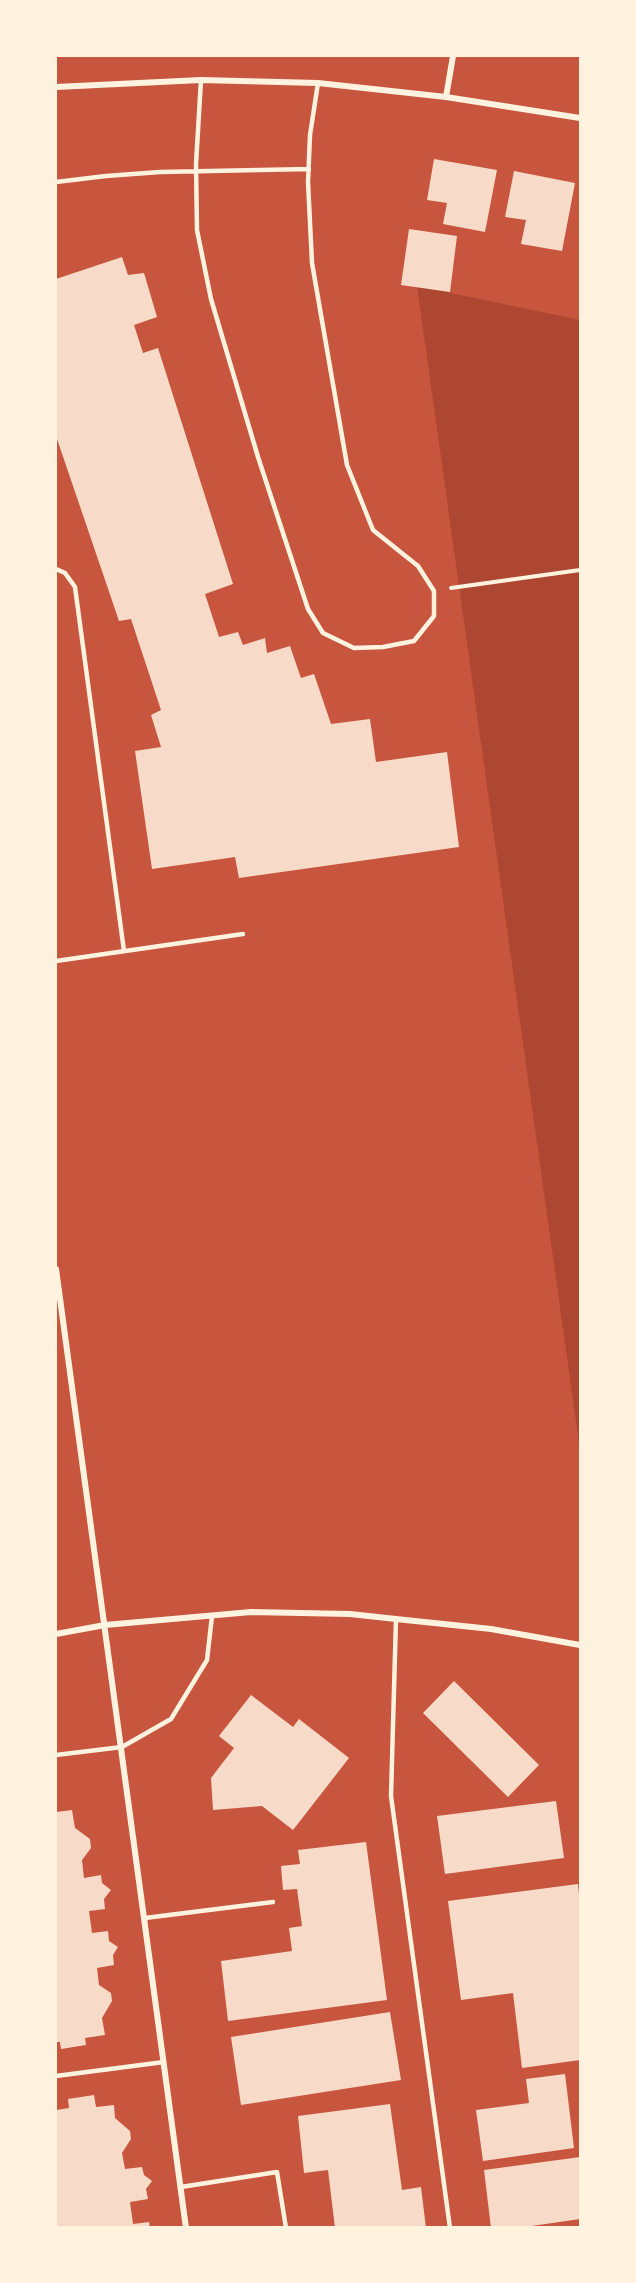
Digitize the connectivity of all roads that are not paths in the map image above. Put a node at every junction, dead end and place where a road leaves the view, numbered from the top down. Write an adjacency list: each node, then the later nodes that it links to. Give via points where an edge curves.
1 (453, 56): 5 (street)
2 (201, 80): 3 (street); 4 (street); 8 (lane)
3 (318, 83): 5 (street); 7 (lane)
4 (56, 87)
5 (446, 97): 6 (street)
6 (580, 118)
7 (309, 169): 8 (lane); 8 (lane, via 312,263 347,465 373,530 418,566 434,591 434,616 414,641 384,647 354,648 323,633 308,609 211,299 197,230)
8 (196, 171): 9 (lane)
9 (56, 182)
10 (56, 570): 12 (lane, via 65,573 75,587)
11 (243, 934): 12 (lane)
12 (124, 951): 13 (lane)
13 (56, 961)
14 (56, 1269): 17 (street)
15 (212, 1616): 16 (street, via 251,1612); 17 (street); 20 (lane, via 207,1660 171,1719)
16 (396, 1619): 19 (street, via 491,1629); 29 (lane, via 391,1796)
17 (105, 1625): 18 (street); 20 (street)
18 (56, 1634)
19 (580, 1645)
20 (122, 1747): 21 (lane); 23 (street)
21 (56, 1755)
22 (273, 1902): 23 (lane)
23 (145, 1918): 24 (street)
24 (164, 2062): 25 (lane); 26 (street)
25 (56, 2076)
26 (181, 2187): 27 (street); 28 (lane, via 277,2172)
27 (186, 2228)
28 (286, 2228)
29 (450, 2228)

